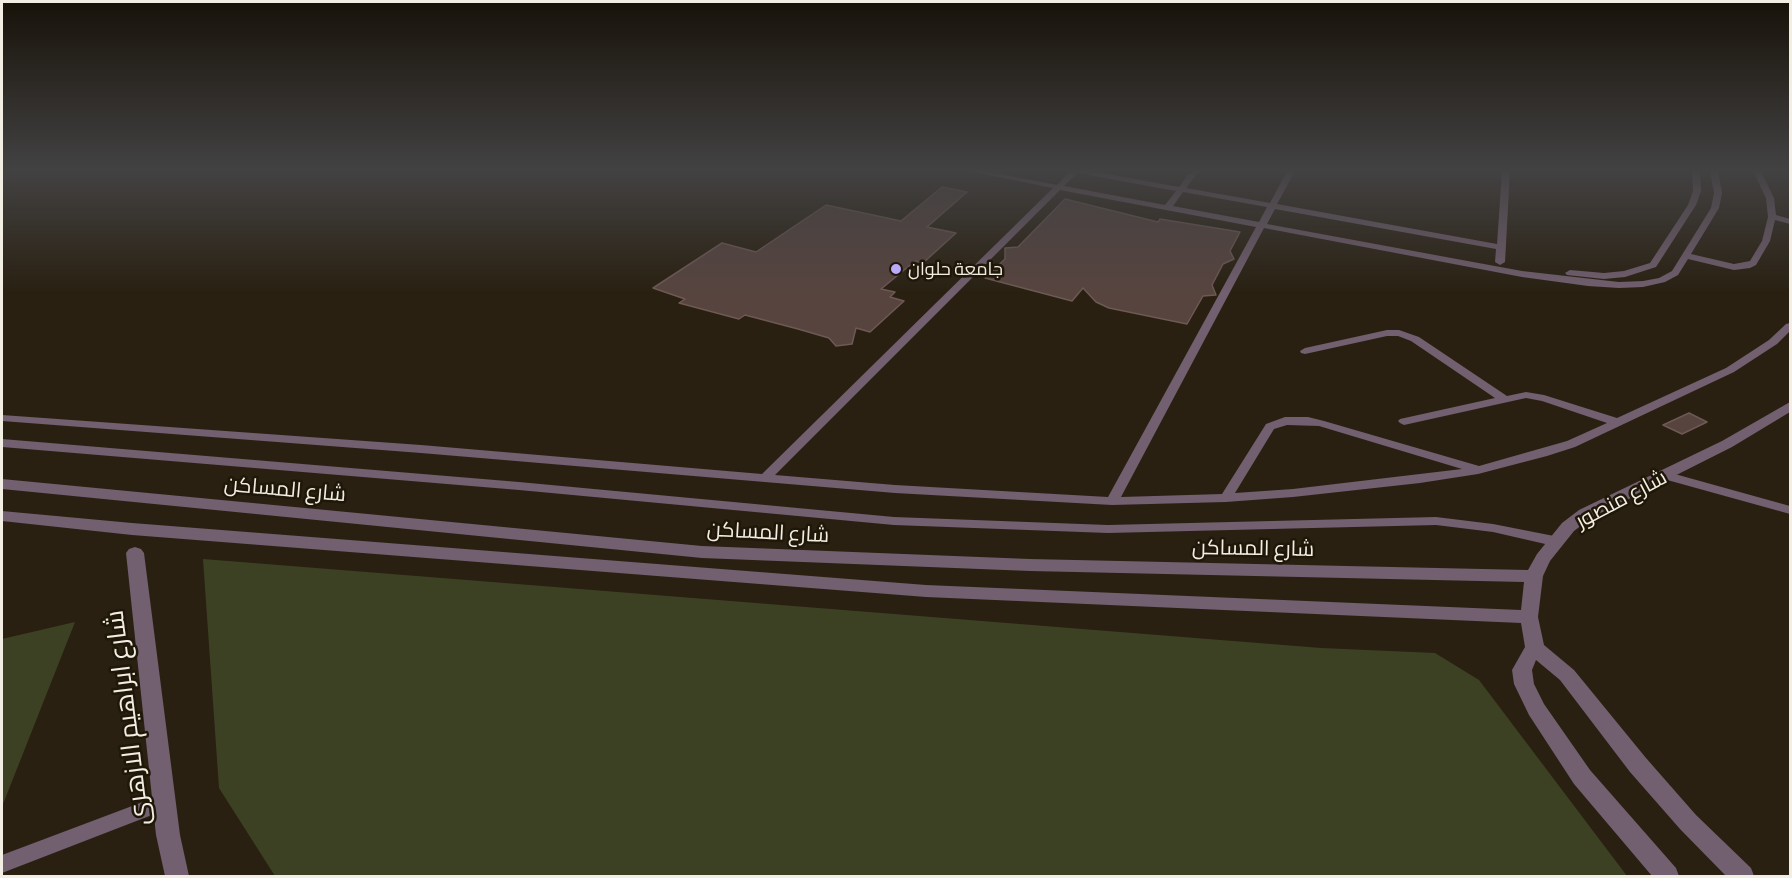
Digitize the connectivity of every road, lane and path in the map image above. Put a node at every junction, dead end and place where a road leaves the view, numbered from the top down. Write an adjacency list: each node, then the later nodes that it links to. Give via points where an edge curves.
1 (1034, 212): 25 (lane)
2 (1211, 212): 11 (lane)
3 (1269, 212): 11 (lane)
4 (1305, 212): 12 (lane)
5 (1503, 212): 12 (lane)
6 (1689, 212): 14 (lane, via 1659,258 1642,270 1595,275)
7 (1713, 212): 13 (lane)
8 (1771, 212): 9 (lane)
9 (1772, 217): 10 (lane); 13 (lane, via 1766,241 1751,265 1734,267)
10 (1791, 221)
11 (1264, 222): 13 (lane, via 1588,284 1619,285 1662,279 1675,273); 14 (lane); 28 (lane)
12 (1501, 247): 14 (lane)
13 (1687, 256)
14 (1500, 262)
15 (1791, 326): 21 (lane, via 1730,370)
16 (1305, 351): 17 (lane, via 1399,333 1415,339)
17 (1504, 399): 20 (lane); 21 (lane, via 1526,395 1544,398)
18 (1791, 406): 24 (street, شارع منصور)
19 (2, 418): 25 (lane)
20 (1404, 421)
21 (1616, 422): 23 (lane, via 1553,450)
22 (2, 443): 31 (lane, via 894,521 1119,528 1436,521)
23 (1479, 470): 27 (lane, via 1358,487); 27 (lane, via 1320,423 1286,421 1270,427)
24 (1664, 475): 29 (lane); 31 (street, شارع منصور, via 1585,514)
25 (764, 479): 28 (lane)
26 (2, 484): 33 (street, شارع المساكن, via 702,552 1029,565)
27 (1226, 498): 28 (lane)
28 (1112, 501)
29 (1791, 510)
30 (2, 516): 34 (street, via 926,591)
31 (1554, 541): 33 (street, شارع منصور)
32 (135, 554): 36 (street, شارع ابراهيم الازهرى)
33 (1534, 576): 34 (street, شارع منصور)
34 (1528, 617): 35 (street, شارع منصور)
35 (1535, 648): 39 (street, via 1522,670 1536,709 1582,777); 40 (street, via 1573,682 1638,765)
36 (164, 802): 37 (lane); 38 (street, شارع ابراهيم الازهرى)
37 (2, 864)
38 (177, 876)
39 (1667, 876)
40 (1742, 876)

